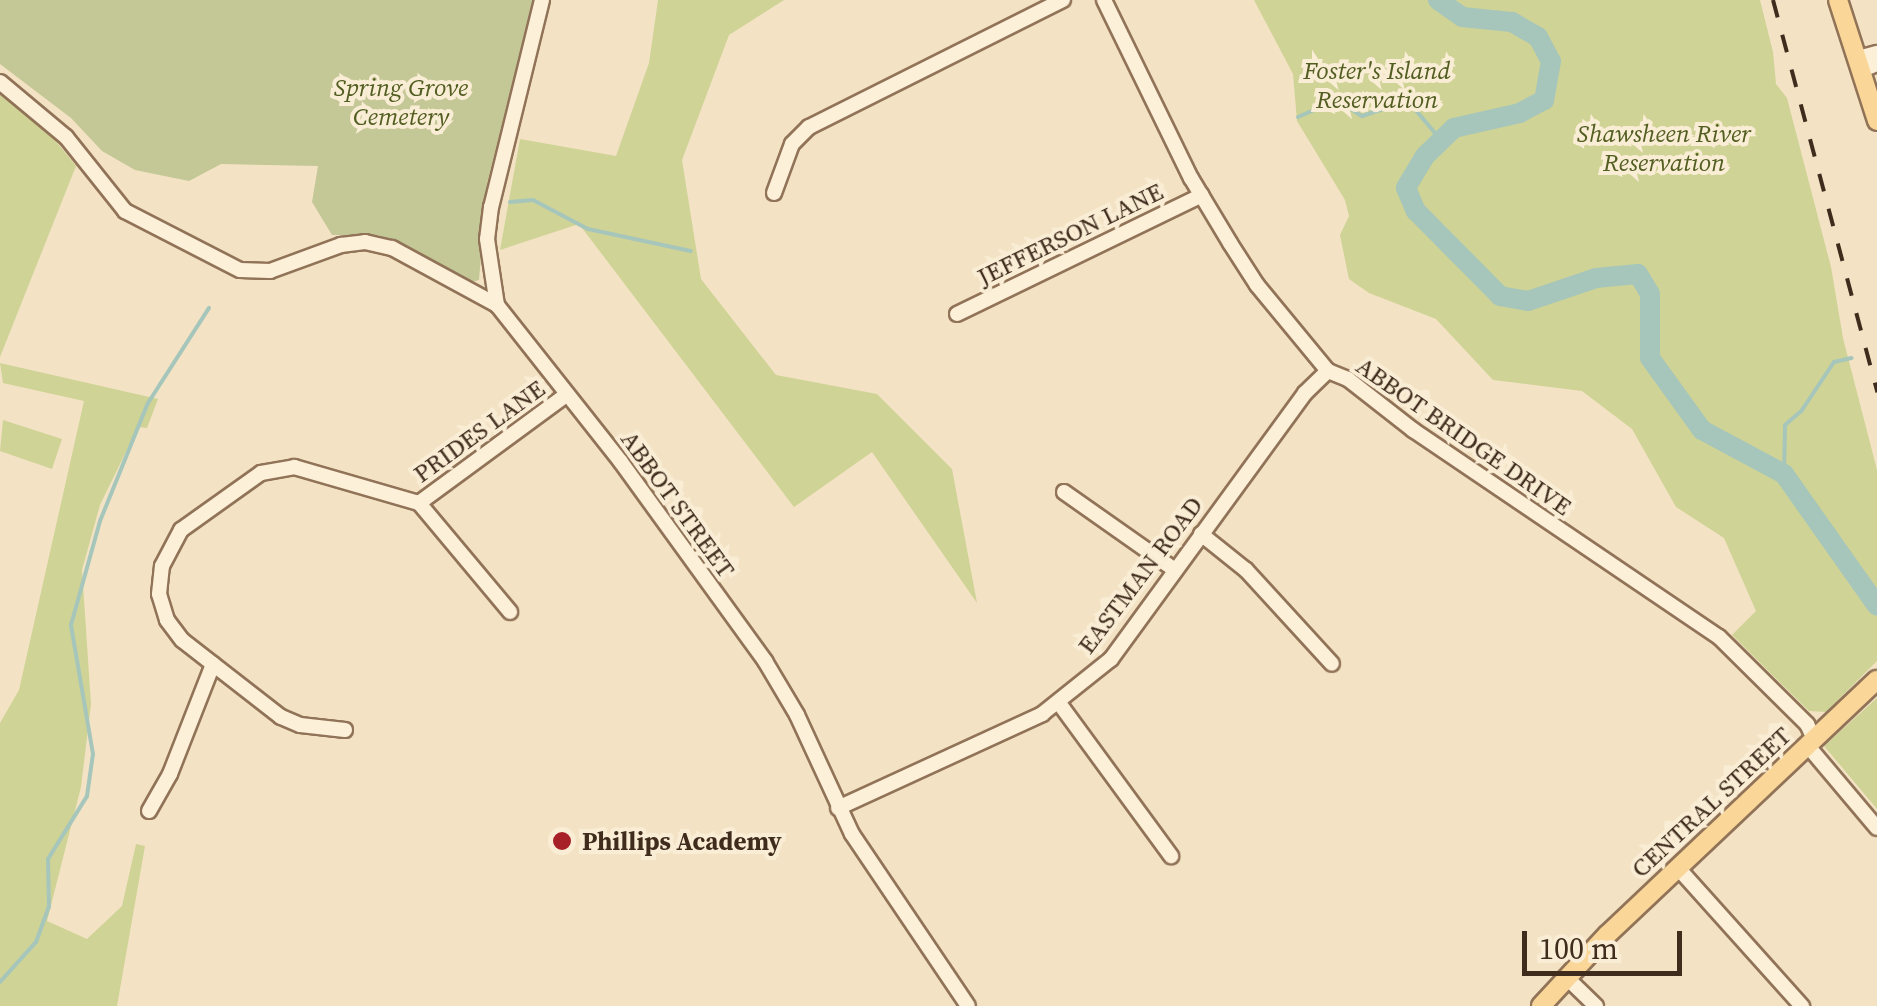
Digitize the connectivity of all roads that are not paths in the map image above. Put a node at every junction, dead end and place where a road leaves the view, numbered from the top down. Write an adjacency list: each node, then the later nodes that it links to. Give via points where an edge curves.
1 (542, 0): 11 (street, via 491,207)
2 (1063, 0): 9 (street, via 810,127 792,144)
3 (1104, 0): 10 (street, ABBOT BRIDGE DRIVE)
4 (1838, 0): 6 (main road)
5 (1877, 53): 6 (street)
6 (1866, 64): 8 (main road)
7 (0, 82): 11 (street, via 66,137 125,211 240,270 270,271 365,242 392,248)
8 (1877, 121)
9 (774, 193)
10 (1202, 195): 12 (street, JEFFERSON LANE); 13 (street, ABBOT BRIDGE DRIVE, via 1257,285)
11 (496, 305): 14 (street, ABBOT STREET)
12 (957, 314)
13 (1328, 372): 17 (street, EASTMAN ROAD, via 1305,393); 25 (street, ABBOT BRIDGE DRIVE, via 1348,379 1719,637 1807,724)
14 (566, 394): 16 (street, PRIDES LANE); 26 (street, ABBOT STREET, via 771,670)
15 (1064, 492): 18 (street)
16 (419, 503): 19 (street); 20 (street, via 294,467 261,473 181,530 162,566 162,606 182,640)
17 (1201, 534): 18 (street, EASTMAN ROAD); 21 (street, via 1246,570)
18 (1175, 570): 23 (street, EASTMAN ROAD, via 1111,658)
19 (510, 612)
20 (212, 664): 24 (street, via 281,717); 27 (street)
21 (1332, 664)
22 (1877, 680): 25 (main road, CENTRAL STREET)
23 (1059, 703): 26 (street, EASTMAN ROAD); 29 (street)
24 (345, 730)
25 (1811, 742): 28 (street, ABBOT BRIDGE DRIVE); 30 (main road, CENTRAL STREET)
26 (838, 808): 32 (street, ABBOT STREET)
27 (149, 811)
28 (1877, 828)
29 (1172, 856)
30 (1678, 868): 31 (main road, CENTRAL STREET); 35 (street)
31 (1566, 977): 33 (main road, CENTRAL STREET); 34 (street)
32 (968, 1006)
33 (1541, 1006)
34 (1596, 1006)
35 (1802, 1006)

